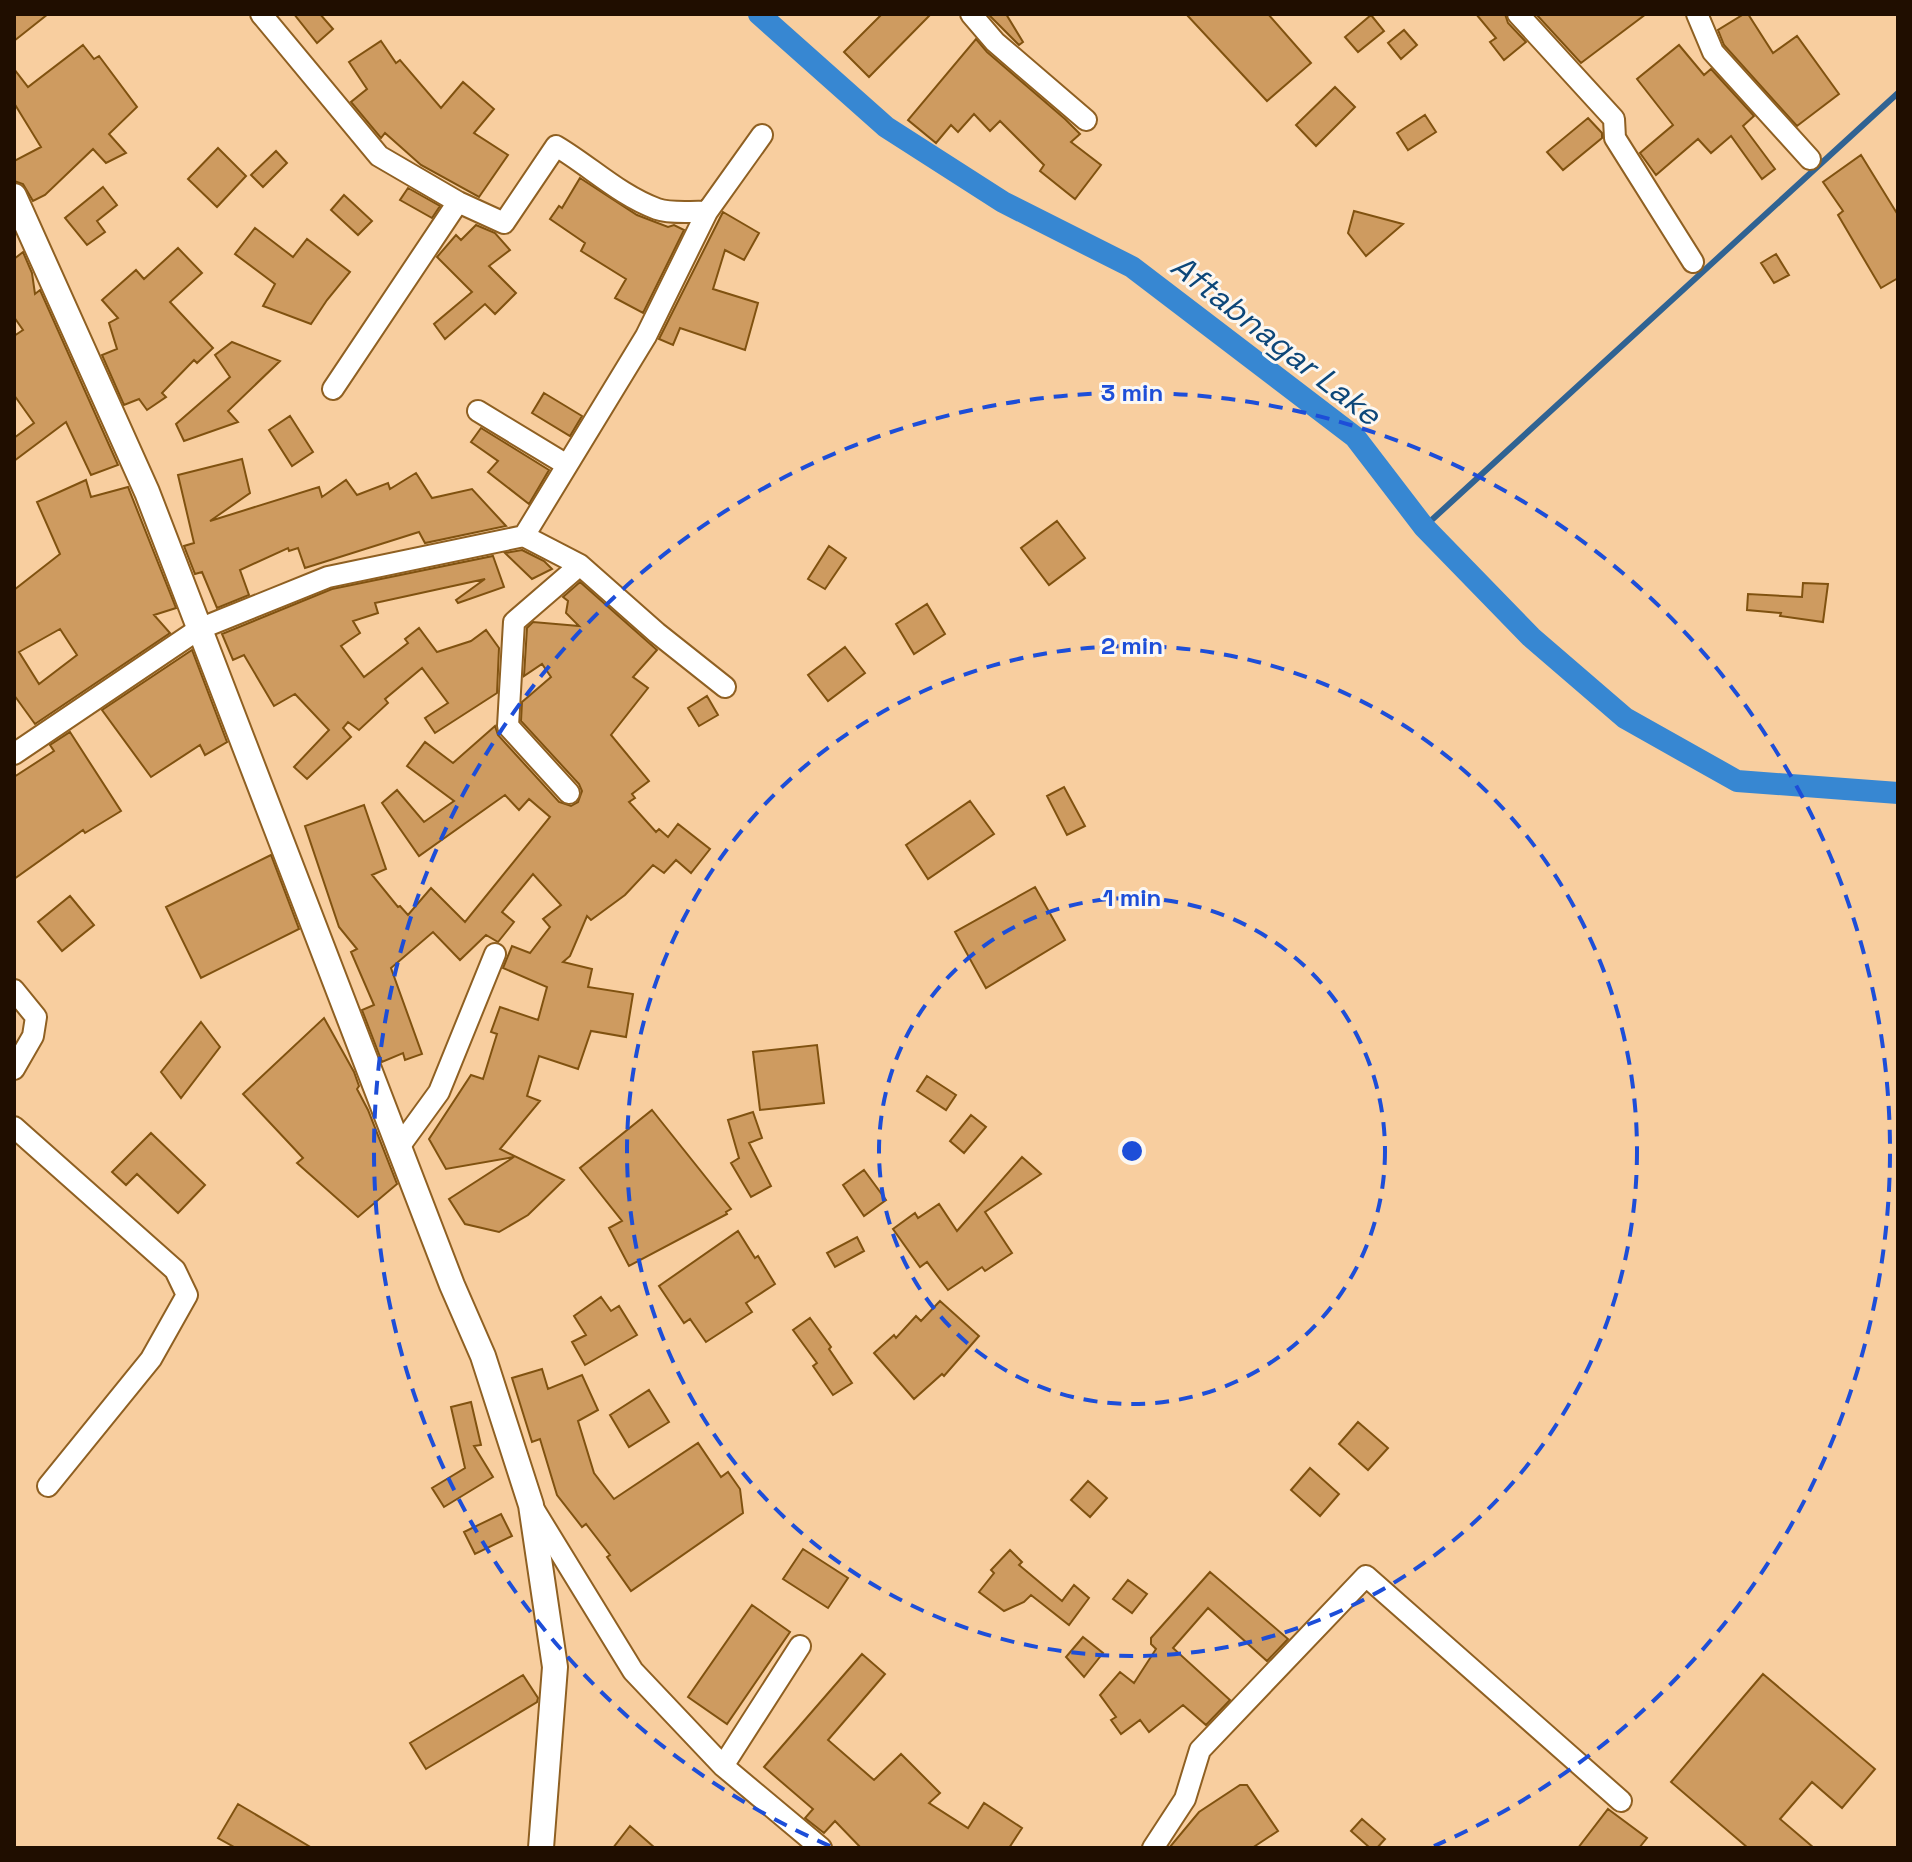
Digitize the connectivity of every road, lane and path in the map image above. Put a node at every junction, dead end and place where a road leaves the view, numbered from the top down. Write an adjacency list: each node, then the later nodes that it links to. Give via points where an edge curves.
1 (261, 14): 9 (street, via 379,156)
2 (971, 14): 5 (street, via 995,42)
3 (1518, 14): 11 (street, via 1614,119 1615,138)
4 (1697, 14): 7 (street, via 1713,52)
5 (1086, 120)
6 (762, 135): 10 (street)
7 (1810, 159)
8 (14, 196): 17 (street, via 147,492)
9 (458, 202): 10 (street, via 504,223 556,146 659,210); 12 (street)
10 (707, 212): 14 (street, via 646,336)
11 (1693, 262)
12 (333, 389)
13 (478, 411): 14 (street)
14 (567, 465): 15 (street)
15 (524, 536): 16 (street); 17 (street, via 328,577)
16 (580, 565): 18 (street); 20 (street, via 514,622 508,726)
17 (199, 629): 19 (street); 25 (street)
18 (725, 687)
19 (14, 754)
20 (569, 793)
21 (495, 954): 25 (street, via 439,1092)
22 (14, 990): 23 (street, via 36,1017 33,1036)
23 (14, 1069)
24 (14, 1127): 26 (street, via 175,1270 187,1295 151,1359)
25 (399, 1147): 27 (street, via 483,1356)
26 (48, 1486)
27 (531, 1505): 29 (street, via 633,1671); 31 (street, via 555,1667)
28 (800, 1646): 29 (street)
29 (723, 1766): 32 (street)
30 (1621, 1801): 33 (street, via 1366,1576 1200,1750 1185,1799)
31 (541, 1848)
32 (821, 1848)
33 (1153, 1848)

